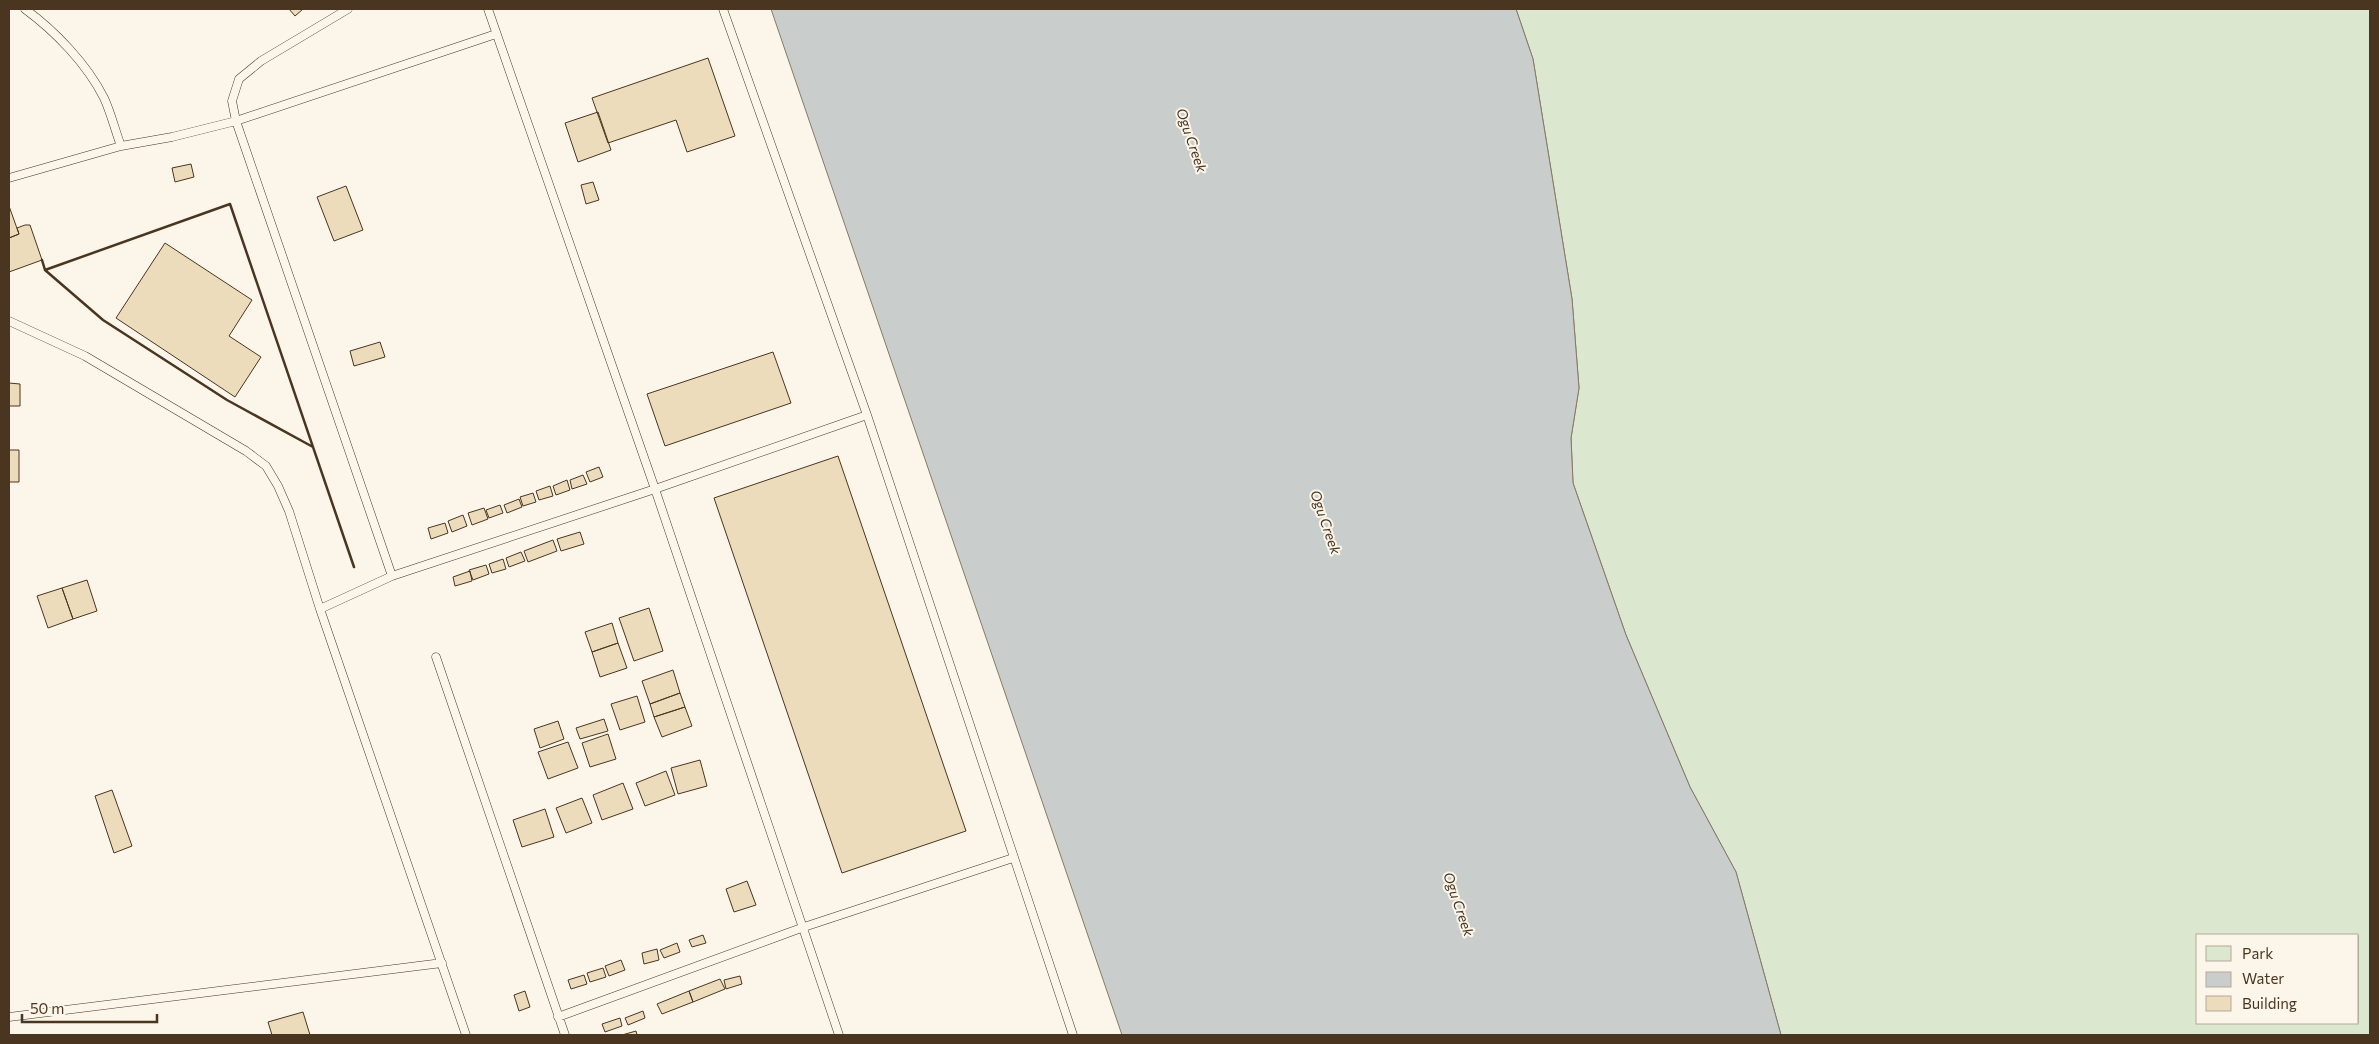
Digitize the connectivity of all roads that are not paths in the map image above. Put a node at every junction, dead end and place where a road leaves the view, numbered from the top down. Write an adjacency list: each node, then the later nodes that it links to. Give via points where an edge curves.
1 (25, 9): 7 (lane, via 60,39 82,66 104,98)
2 (348, 9): 6 (lane, via 261,61 239,80 232,101)
3 (488, 9): 5 (lane)
4 (723, 9): 10 (lane)
5 (496, 34): 6 (lane); 11 (lane)
6 (236, 122): 7 (lane); 12 (lane)
7 (121, 146): 8 (lane)
8 (9, 178)
9 (9, 321): 13 (lane, via 93,361 238,446 266,466 289,511)
10 (867, 415): 11 (lane); 15 (lane)
11 (655, 489): 12 (lane); 16 (lane)
12 (392, 576): 13 (lane)
13 (320, 609): 17 (lane)
14 (436, 657): 18 (lane)
15 (1013, 858): 16 (lane); 23 (lane)
16 (804, 927): 18 (lane); 22 (lane)
17 (442, 963): 19 (lane); 20 (lane)
18 (558, 1017): 21 (lane)
19 (9, 1018)
20 (466, 1035)
21 (564, 1035)
22 (839, 1035)
23 (1073, 1035)

